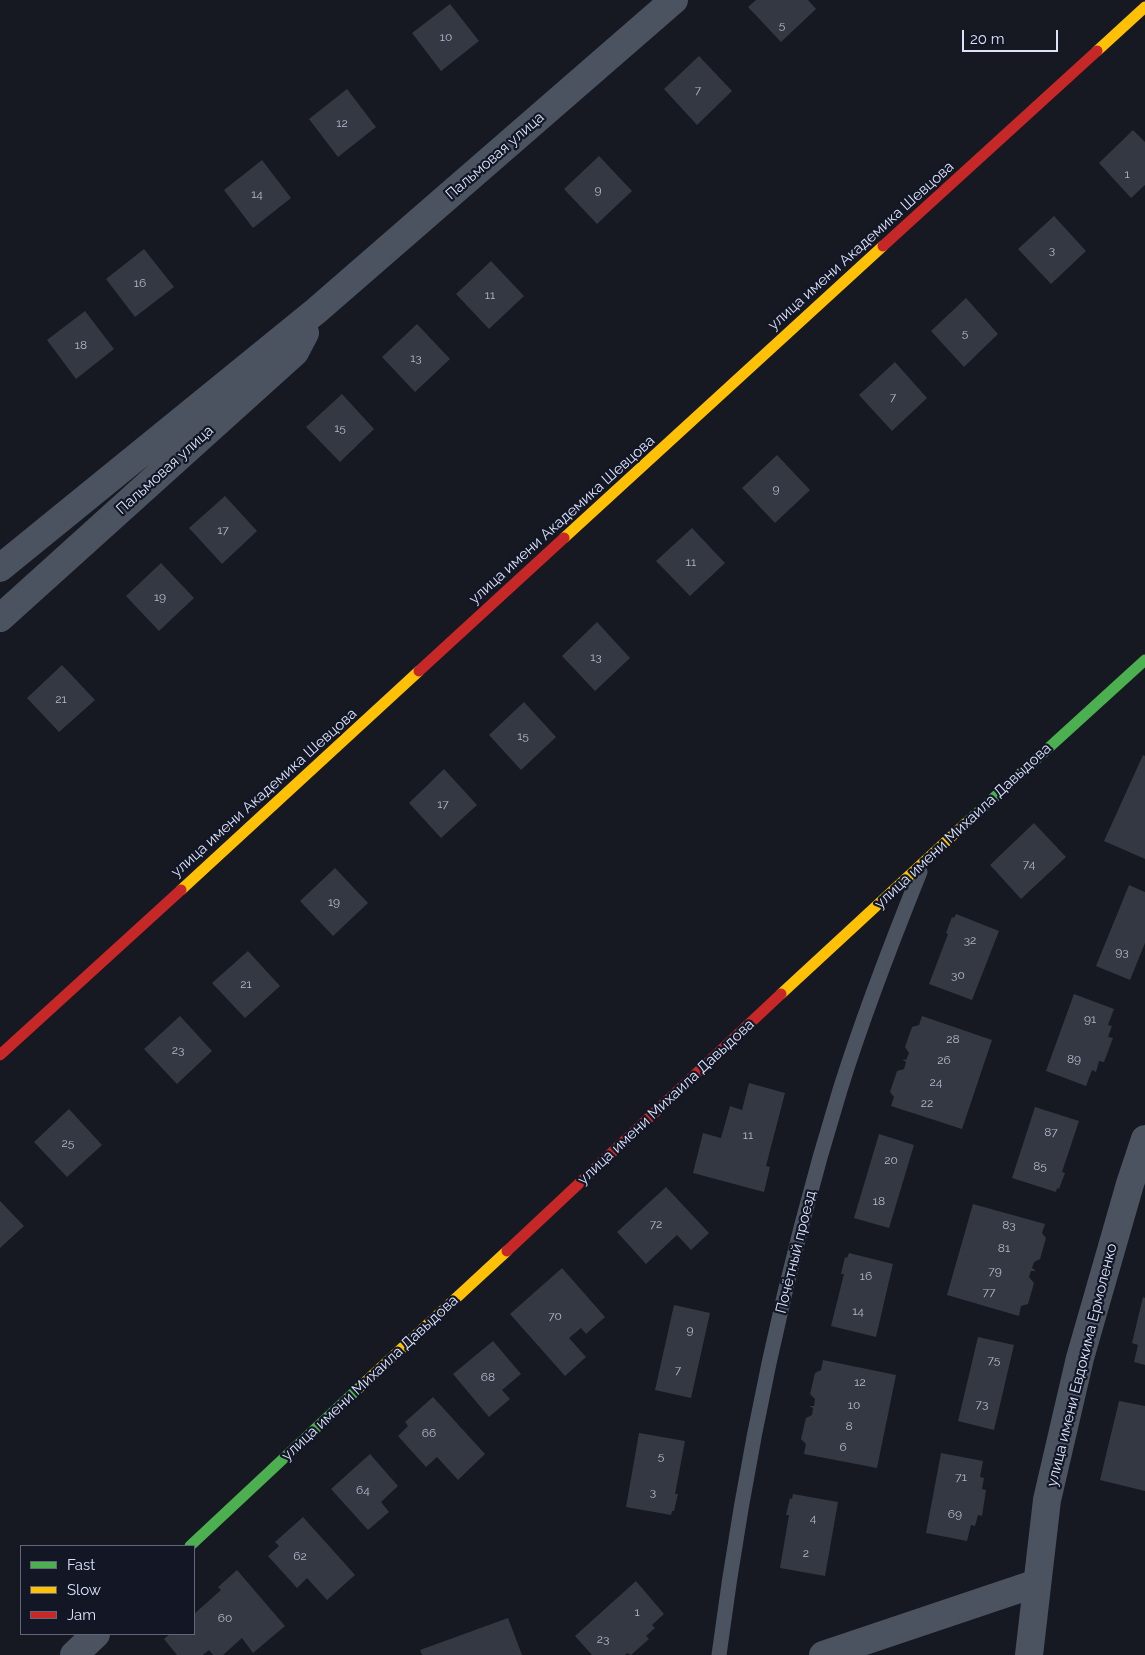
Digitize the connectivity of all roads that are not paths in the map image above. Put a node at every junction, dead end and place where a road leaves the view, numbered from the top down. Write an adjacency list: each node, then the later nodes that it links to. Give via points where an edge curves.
1 (674, 0): 3 (street, Пальмовая улица)
2 (1145, 7): 8 (street, улица имени Академика Шевцова)
3 (316, 311): 4 (street, Пальмовая улица); 5 (street, Пальмовая улица, via 295,352)
4 (0, 568)
5 (0, 618)
6 (1145, 660): 7 (street, улица имени Михаила Давыдова)
7 (923, 862): 10 (street, улица имени Михаила Давыдова); 14 (lane, Почётный проезд, via 840,1089 799,1234 749,1459)
8 (0, 1055)
9 (1145, 1139): 11 (street, улица имени Евдокима Ермоленко, via 1080,1358 1047,1500)
10 (191, 1545)
11 (1037, 1584): 15 (street); 16 (street, улица имени Евдокима Ермоленко)
12 (95, 1635): 13 (street)
13 (74, 1655)
14 (719, 1655)
15 (823, 1655)
16 (1028, 1655)

